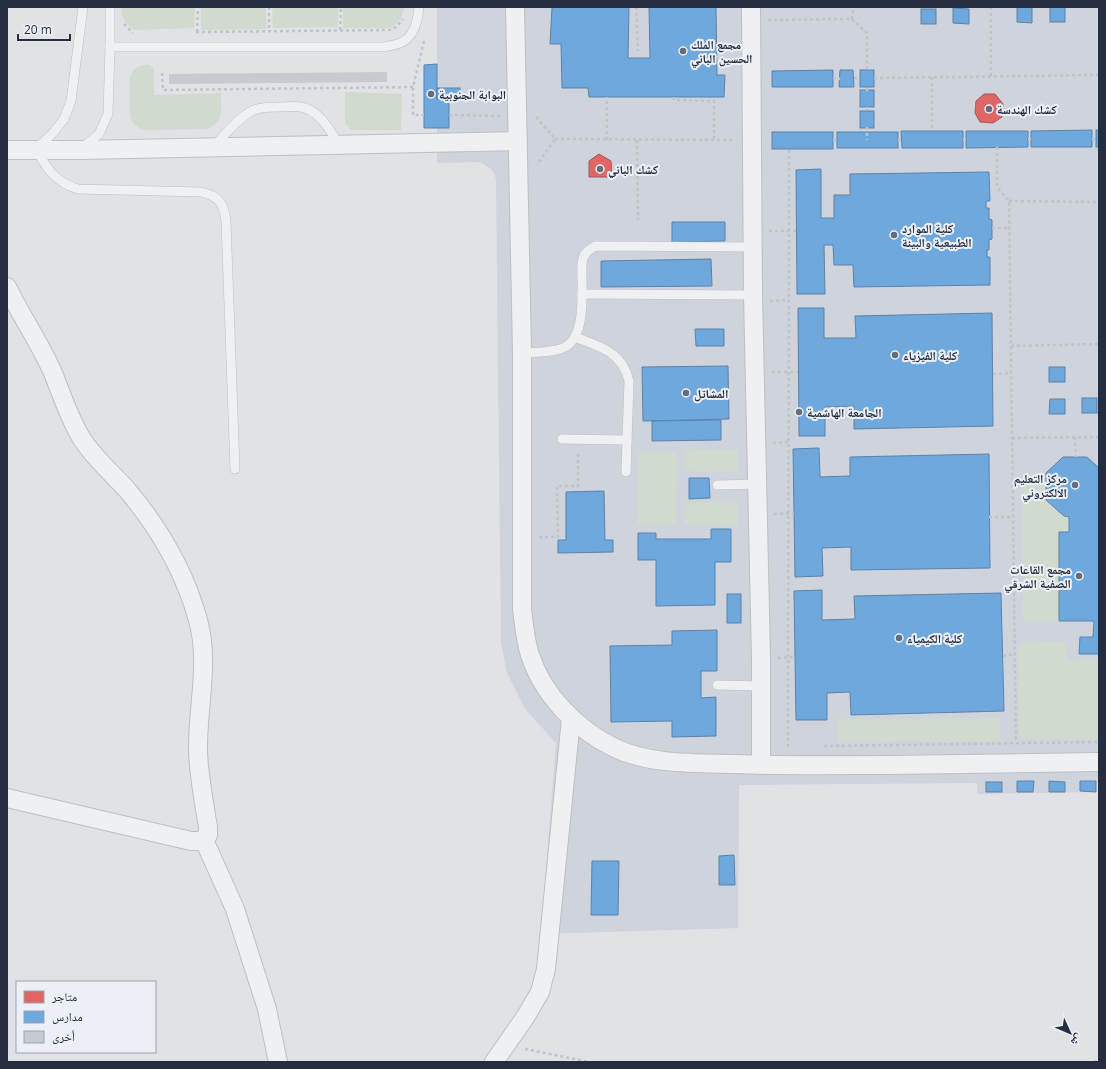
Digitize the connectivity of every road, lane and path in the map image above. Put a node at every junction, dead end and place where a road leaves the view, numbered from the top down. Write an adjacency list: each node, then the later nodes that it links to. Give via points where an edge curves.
1 (83, 7): 55 (lane, via 71,101 64,119)
2 (110, 7): 21 (lane)
3 (198, 7): 17 (path)
4 (269, 7): 18 (path)
5 (341, 7): 15 (path)
6 (420, 7): 21 (lane, via 417,23 409,36 404,41 383,48)
7 (515, 7): 40 (street)
8 (636, 7): 22 (path)
9 (852, 7): 13 (path)
10 (991, 7): 26 (path)
11 (751, 13): 13 (path); 47 (street)
12 (406, 15): 15 (path, via 390,30)
13 (852, 19): 23 (path, via 867,33)
14 (122, 22): 19 (path)
15 (340, 30): 18 (path)
16 (189, 32): 17 (path)
17 (197, 32): 18 (path)
18 (269, 32)
19 (134, 33)
20 (424, 37): 33 (path)
21 (110, 47): 56 (lane, via 108,114 99,134)
22 (638, 51)
23 (867, 70)
24 (162, 73): 33 (path, via 163,90)
25 (1099, 75): 26 (path)
26 (991, 76): 27 (path)
27 (932, 77): 31 (path); 42 (path)
28 (833, 78): 32 (path)
29 (854, 78): 30 (path)
30 (860, 78)
31 (874, 78)
32 (840, 79)
33 (414, 87): 38 (path, via 413,115)
34 (607, 97): 44 (path)
35 (674, 97): 46 (path, via 674,100 714,101)
36 (867, 107): 37 (path)
37 (867, 111)
38 (424, 115)
39 (449, 115): 40 (path)
40 (526, 116): 43 (path); 49 (street)
41 (867, 127): 48 (path)
42 (932, 131)
43 (555, 139): 44 (path); 57 (path)
44 (607, 140): 45 (path)
45 (637, 140): 46 (path); 60 (path)
46 (714, 140): 47 (path)
47 (751, 140): 65 (street)
48 (867, 140)
49 (518, 141): 50 (street); 72 (street)
50 (339, 145): 51 (street); 51 (lane, via 316,113 300,107 266,107 242,118)
51 (213, 147): 56 (street)
52 (789, 148): 63 (path)
53 (997, 148): 58 (path, via 997,187)
54 (7, 150): 55 (street)
55 (36, 150): 56 (street); 85 (lane, via 53,175 78,189 201,192 211,194 220,201 225,211 226,222)
56 (80, 150)
57 (536, 166)
58 (1009, 201): 59 (path); 62 (path)
59 (1099, 202)
60 (638, 220)
61 (992, 228): 62 (path)
62 (1009, 228): 71 (path)
63 (789, 231): 64 (path); 65 (path); 74 (path)
64 (796, 231)
65 (754, 239): 67 (lane, via 596,246 583,256); 68 (street)
66 (7, 287): 105 (street, via 52,372 75,427 157,529 192,602 202,641 198,753 208,831)
67 (582, 294): 68 (lane); 69 (lane, via 580,321)
68 (754, 295): 73 (street)
69 (575, 336): 72 (lane, via 570,343 559,349); 83 (lane, via 611,352 623,364 629,381)
70 (1099, 344): 71 (path)
71 (1011, 346): 76 (path)
72 (522, 353): 96 (street, via 522,609 530,654 539,676)
73 (756, 372): 74 (path); 87 (street)
74 (789, 372): 75 (path); 99 (path, via 788,746)
75 (798, 372)
76 (1011, 373): 77 (path); 80 (path)
77 (993, 374)
78 (1075, 437): 79 (path); 80 (path); 84 (path)
79 (1099, 437)
80 (1012, 438): 90 (path)
81 (578, 439): 82 (lane); 83 (lane); 91 (path, via 578,486 557,486 558,537)
82 (562, 440)
83 (628, 440): 86 (lane)
84 (1076, 457)
85 (235, 469)
86 (626, 472)
87 (758, 484): 88 (lane); 95 (street)
88 (717, 485)
89 (990, 517): 90 (path)
90 (1013, 517): 92 (path)
91 (534, 537)
92 (1015, 654): 93 (path); 97 (path)
93 (1003, 656)
94 (717, 685): 95 (lane)
95 (761, 686): 103 (street)
96 (571, 719): 103 (street, via 592,736 616,749 641,757 674,762); 106 (street, via 546,969 540,992)
97 (1016, 742): 98 (path); 100 (path); 102 (path)
98 (1099, 742)
99 (795, 746)
100 (819, 746)
101 (1099, 762): 102 (street)
102 (1016, 764): 103 (street)
103 (761, 765)
104 (7, 798): 105 (street, via 190,841)
105 (204, 840): 108 (street, via 235,909 267,1009)
106 (507, 1045): 109 (street); 110 (path)
107 (1099, 1060): 111 (path)
108 (278, 1062)
109 (494, 1062)
110 (589, 1062)
111 (1094, 1062)

